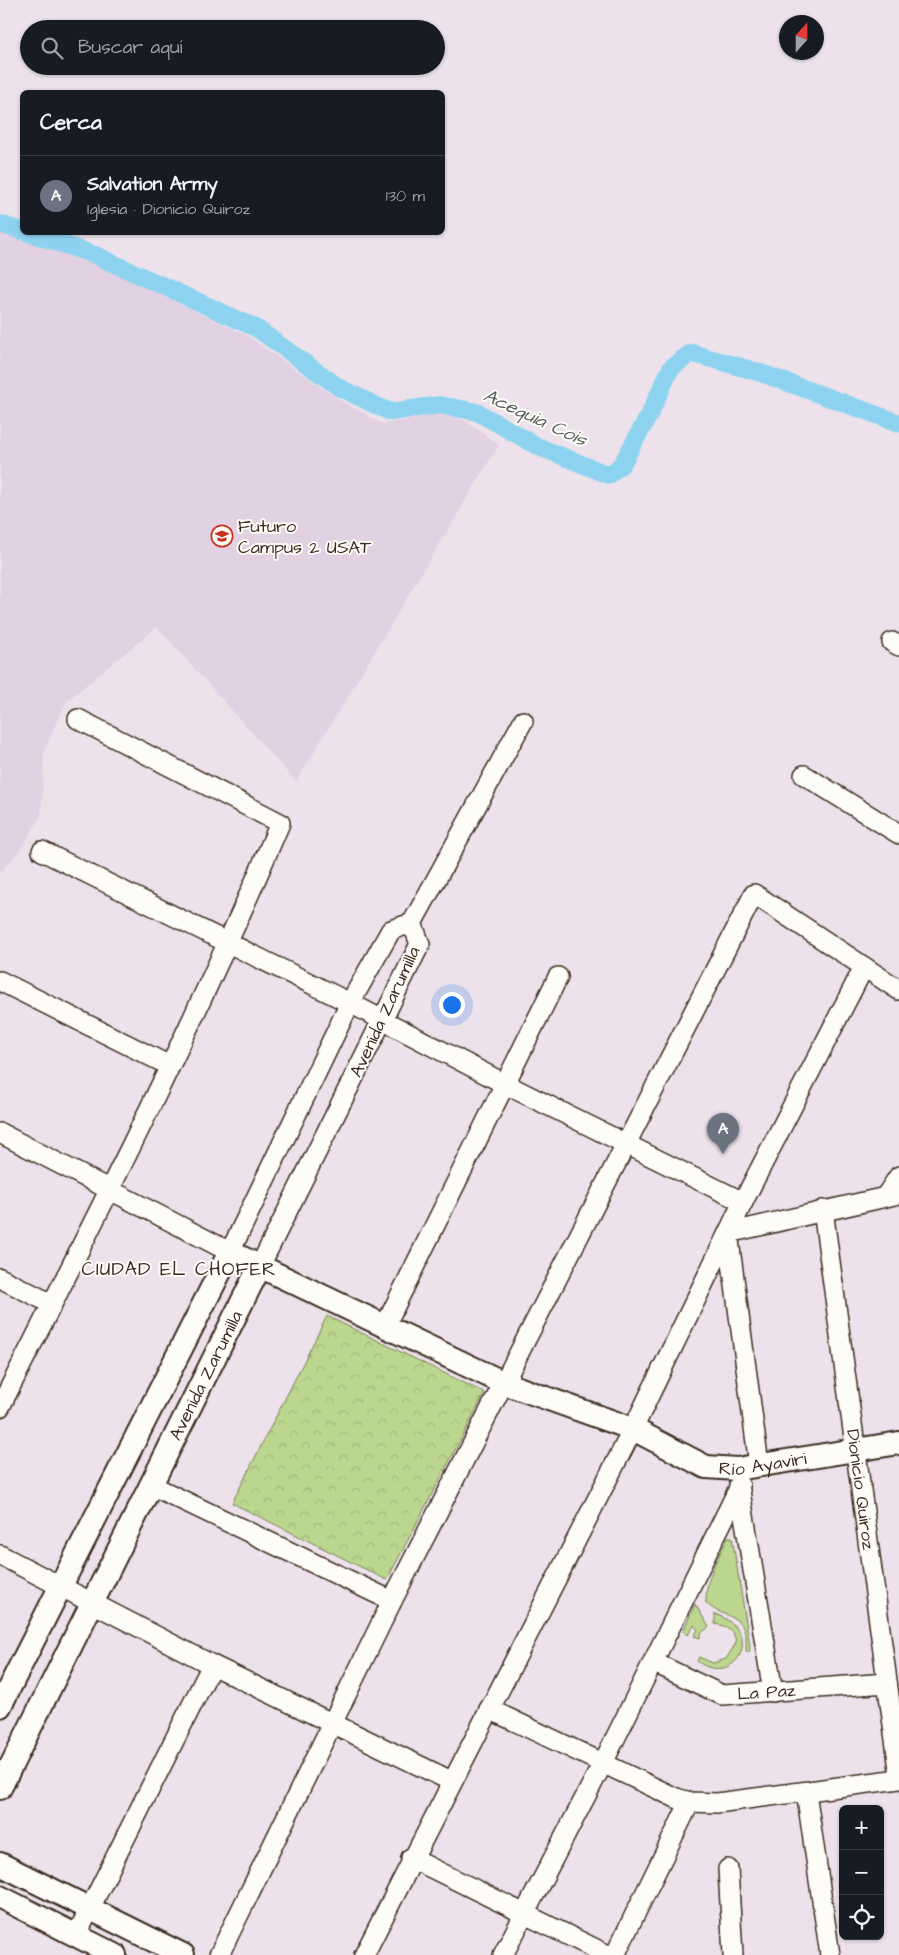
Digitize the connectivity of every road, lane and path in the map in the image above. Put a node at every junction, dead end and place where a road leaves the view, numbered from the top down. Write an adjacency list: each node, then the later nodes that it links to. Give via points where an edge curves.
1 (78, 718): 7 (street, via 280,823)
2 (524, 721): 6 (street)
3 (804, 775): 4 (street)
4 (899, 834)
5 (42, 852): 7 (street)
6 (410, 927): 12 (street, Avenida Zarumilla, via 406,925 391,930); 13 (street, Avenida Zarumilla, via 414,928 420,944)
7 (229, 944): 12 (street); 14 (street)
8 (864, 967): 11 (street); 17 (street, via 754,894); 21 (street)
9 (558, 977): 15 (street)
10 (0, 981): 14 (street)
11 (899, 990)
12 (350, 1003): 13 (street); 24 (street, Avenida Zarumilla)
13 (383, 1020): 15 (street); 25 (street, Avenida Zarumilla)
14 (170, 1066): 19 (street)
15 (506, 1085): 17 (street); 28 (street)
16 (0, 1133): 19 (street)
17 (625, 1144): 21 (street); 29 (street)
18 (899, 1176): 20 (street)
19 (111, 1190): 24 (street); 27 (street)
20 (892, 1196): 22 (street)
21 (743, 1202): 23 (street)
22 (822, 1210): 23 (street); 33 (street, Dionicio Quiroz)
23 (728, 1233): 31 (street); 34 (street)
24 (230, 1252): 25 (street, Río Ayaviri); 37 (street, Avenida Zarumilla)
25 (260, 1266): 28 (street, Río Ayaviri); 35 (street, Avenida Zarumilla)
26 (0, 1278): 27 (street)
27 (52, 1304): 30 (street)
28 (385, 1326): 29 (street, Río Ayaviri)
29 (504, 1383): 31 (street, Río Ayaviri); 38 (street)
30 (0, 1406)
31 (633, 1429): 34 (street, Río Ayaviri, via 706,1467); 45 (street)
32 (899, 1443): 33 (street, Río Ayaviri)
33 (855, 1450): 34 (street, Río Ayaviri); 42 (street, Dionicio Quiroz)
34 (745, 1474): 40 (street); 43 (street)
35 (151, 1485): 38 (street); 39 (street, Avenida Zarumilla)
36 (0, 1555): 37 (street)
37 (60, 1587): 39 (street); 44 (street, Avenida Zarumilla)
38 (392, 1601): 46 (street)
39 (92, 1604): 41 (street); 51 (street, Avenida Zarumilla)
40 (652, 1662): 43 (street, La Paz, via 722,1695); 47 (street)
41 (212, 1665): 46 (street); 58 (street)
42 (887, 1683): 43 (street, La Paz); 48 (street, Dionicio Quiroz)
43 (773, 1692)
44 (0, 1706)
45 (489, 1709): 47 (street); 50 (street)
46 (332, 1723): 50 (street); 63 (street)
47 (603, 1763): 53 (street); 59 (street)
48 (899, 1769)
49 (899, 1779): 52 (street)
50 (451, 1781): 54 (street)
51 (0, 1788)
52 (806, 1792): 53 (street, via 717,1804); 69 (street)
53 (690, 1802): 67 (street)
54 (412, 1858): 59 (street); 64 (street)
55 (0, 1864): 58 (street)
56 (728, 1869): 68 (street)
57 (0, 1898): 60 (street)
58 (90, 1909): 60 (street); 62 (street)
59 (524, 1914): 65 (street); 66 (street)
60 (76, 1936): 61 (street)
61 (115, 1955)
62 (183, 1955)
63 (219, 1955)
64 (364, 1955)
65 (503, 1955)
66 (608, 1955)
67 (615, 1955)
68 (734, 1955)
69 (830, 1955)

